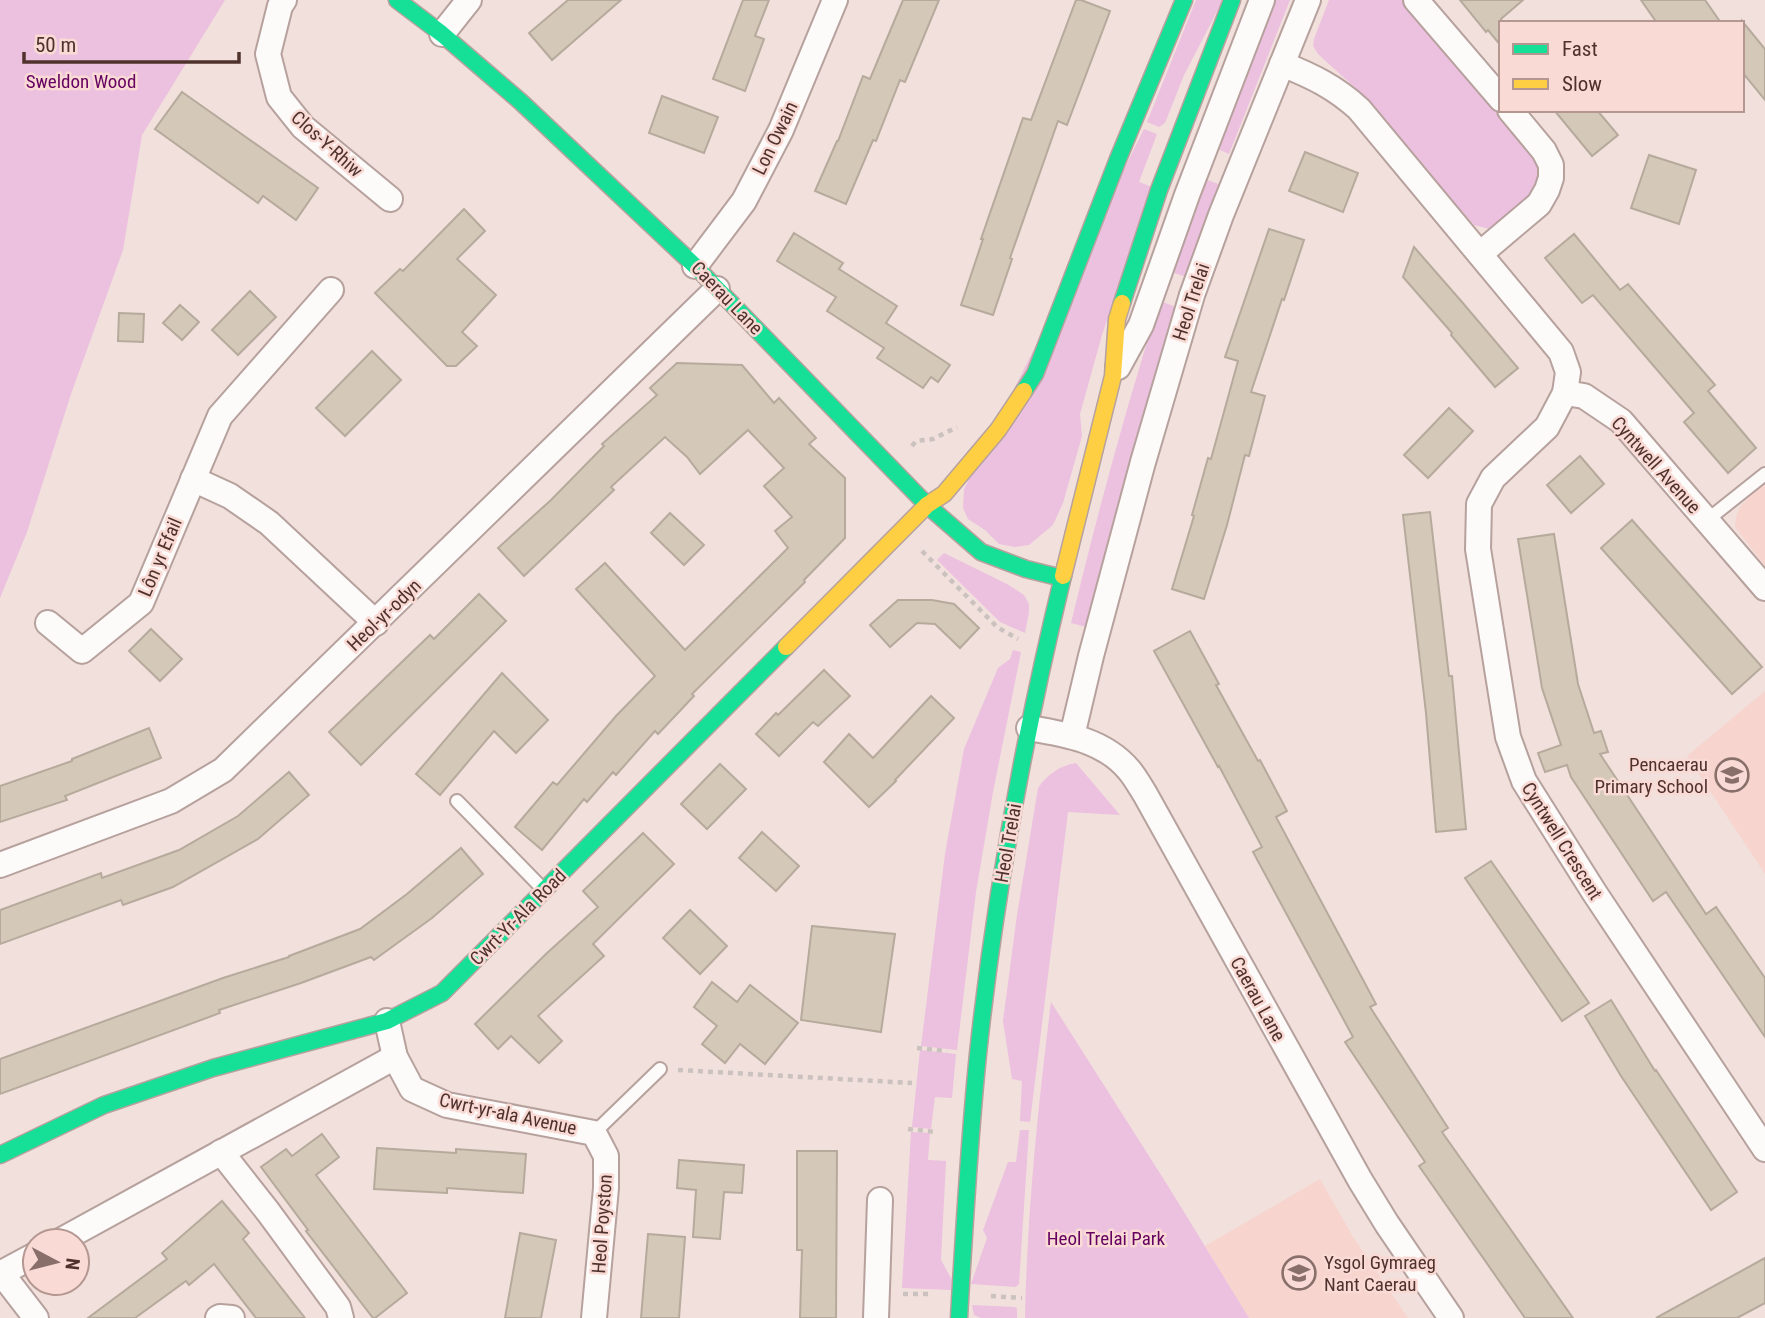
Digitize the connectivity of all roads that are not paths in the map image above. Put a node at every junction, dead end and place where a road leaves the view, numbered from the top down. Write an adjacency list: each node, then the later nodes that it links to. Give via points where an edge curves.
1 (284, 0): 14 (street, Clos-Y-Rhiw, via 268,54 279,97 303,127)
2 (397, 0): 10 (street, Caerau Lane)
3 (469, 0): 10 (street)
4 (835, 0): 16 (street, Lon Owain, via 775,142 744,201)
5 (1184, 0): 23 (street, via 1035,374 998,430 944,494)
6 (1232, 0): 19 (street, Heol Trelai, via 1159,190 1117,319)
7 (1262, 0): 19 (street, Heol Trelai, via 1141,325)
8 (1308, 0): 11 (street, Heol Trelai)
9 (1416, 0): 12 (street)
10 (442, 34): 16 (street, Caerau Lane)
11 (1282, 64): 15 (street, via 1319,79 1359,109); 30 (street, Heol Trelai, via 1192,295)
12 (1499, 97)
13 (1512, 112): 15 (street, via 1544,150 1551,178 1539,204)
14 (390, 199)
15 (1480, 254): 20 (street, via 1561,352 1568,372)
16 (695, 266): 17 (street, Caerau Lane)
17 (718, 289): 23 (street, Caerau Lane); 28 (street, Heol-yr-odyn)
18 (331, 290): 22 (street, Lôn yr Efail, via 220,416)
19 (1113, 376): 25 (street, Heol Trelai)
20 (1565, 393): 24 (street, Cyntwell Avenue, via 1584,396 1620,421); 38 (street, Cyntwell Crescent, via 1547,426 1493,478 1479,504 1478,549 1508,737 1524,781)
21 (1765, 474): 24 (lane)
22 (193, 479): 27 (street, Lôn yr Efail, via 141,603 82,651); 28 (street, via 230,496 269,523)
23 (928, 505): 25 (street, Caerau Lane, via 981,552); 33 (street, Cwrt-Yr-Ala Road)
24 (1706, 521): 26 (street, Cyntwell Avenue)
25 (1062, 578): 29 (street, Heol Trelai)
26 (1765, 589)
27 (48, 623)
28 (376, 623): 32 (street, Heol-yr-odyn, via 223,770 171,801)
29 (1028, 728): 30 (street, Caerau Lane); 51 (street, Heol Trelai, via 999,892 978,1053)
30 (1072, 736): 52 (street, Caerau Lane, via 1112,754 1130,771 1360,1180)
31 (457, 801): 33 (lane)
32 (0, 865)
33 (545, 890): 34 (street, Cwrt-Yr-Ala Road, via 442,993)
34 (387, 1021): 35 (street, Cwrt-yr-ala Avenue); 40 (street, Cwrt-Yr-Ala Road, via 213,1068 104,1105)
35 (395, 1058): 37 (street, Cwrt-yr-ala Avenue, via 412,1089 447,1105); 39 (street)
36 (660, 1069): 37 (lane)
37 (594, 1133): 49 (street, Heol Poyston, via 606,1156)
38 (1765, 1149)
39 (221, 1152): 42 (street); 48 (street, via 338,1307)
40 (0, 1155)
41 (880, 1200): 50 (street)
42 (85, 1227)
43 (21, 1263): 44 (street)
44 (1, 1274): 45 (street)
45 (36, 1318)
46 (218, 1318): 47 (street)
47 (232, 1318)
48 (341, 1318)
49 (594, 1318)
50 (876, 1318)
51 (959, 1318)
52 (1451, 1318)

